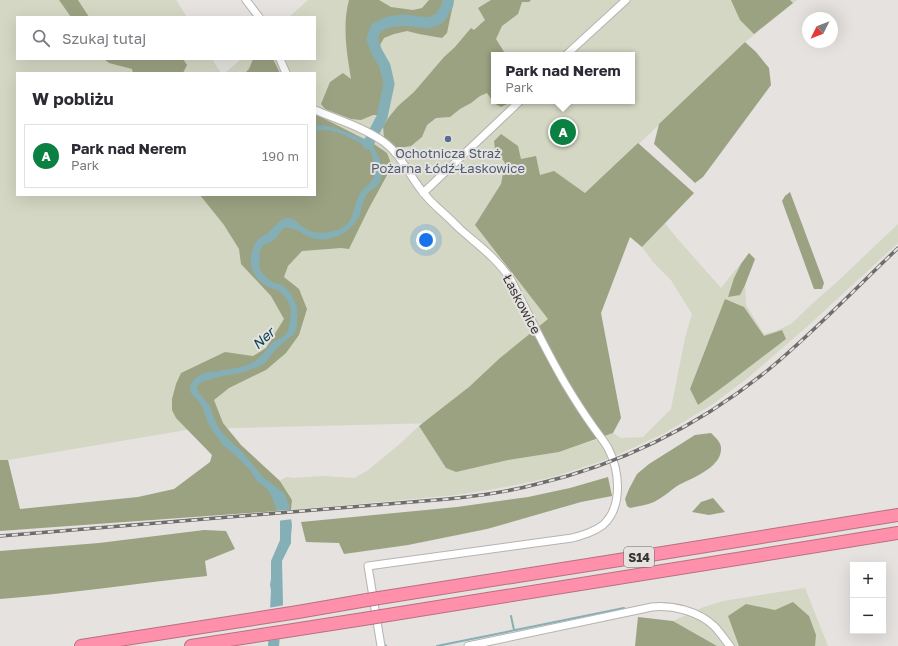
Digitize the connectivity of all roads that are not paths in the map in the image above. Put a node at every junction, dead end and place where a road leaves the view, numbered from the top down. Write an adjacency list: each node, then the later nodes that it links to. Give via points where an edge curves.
1 (246, 0): 3 (street)
2 (626, 0): 4 (street)
3 (258, 16)
4 (569, 52)
5 (280, 60): 6 (street)
6 (286, 72)
7 (517, 104): 9 (street)
8 (316, 110): 9 (street, Łaskowice, via 366,131 385,143 397,155)
9 (423, 193): 14 (street, Łaskowice, via 504,270 511,280 574,400 608,447 615,464 618,498 602,525 590,533 572,538 368,566)
10 (898, 515): 12 (highway, S14)
11 (898, 533): 13 (highway, S14)
12 (81, 646)
13 (191, 646)
14 (381, 646)
15 (468, 646): 16 (street, via 663,606 699,616 715,627)
16 (730, 646)

